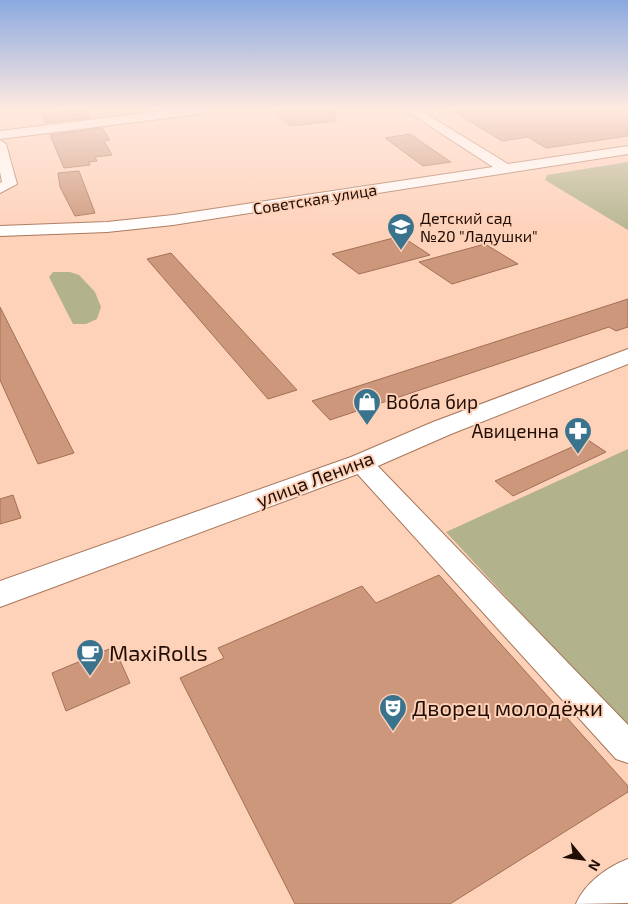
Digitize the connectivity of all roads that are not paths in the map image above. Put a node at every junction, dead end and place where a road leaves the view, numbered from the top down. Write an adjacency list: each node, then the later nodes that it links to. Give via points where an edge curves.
1 (2, 152): 5 (street, via 10,184)
2 (479, 152): 4 (street)
3 (615, 152): 4 (street, Советская улица)
4 (508, 170): 6 (street, Советская улица, via 173,220 98,228)
5 (0, 189)
6 (0, 231)
7 (628, 356): 8 (main road, улица Ленина)
8 (361, 463): 9 (main road, улица Ленина); 10 (street)
9 (0, 594)
10 (628, 748)
11 (628, 878): 12 (street)
12 (596, 904)

